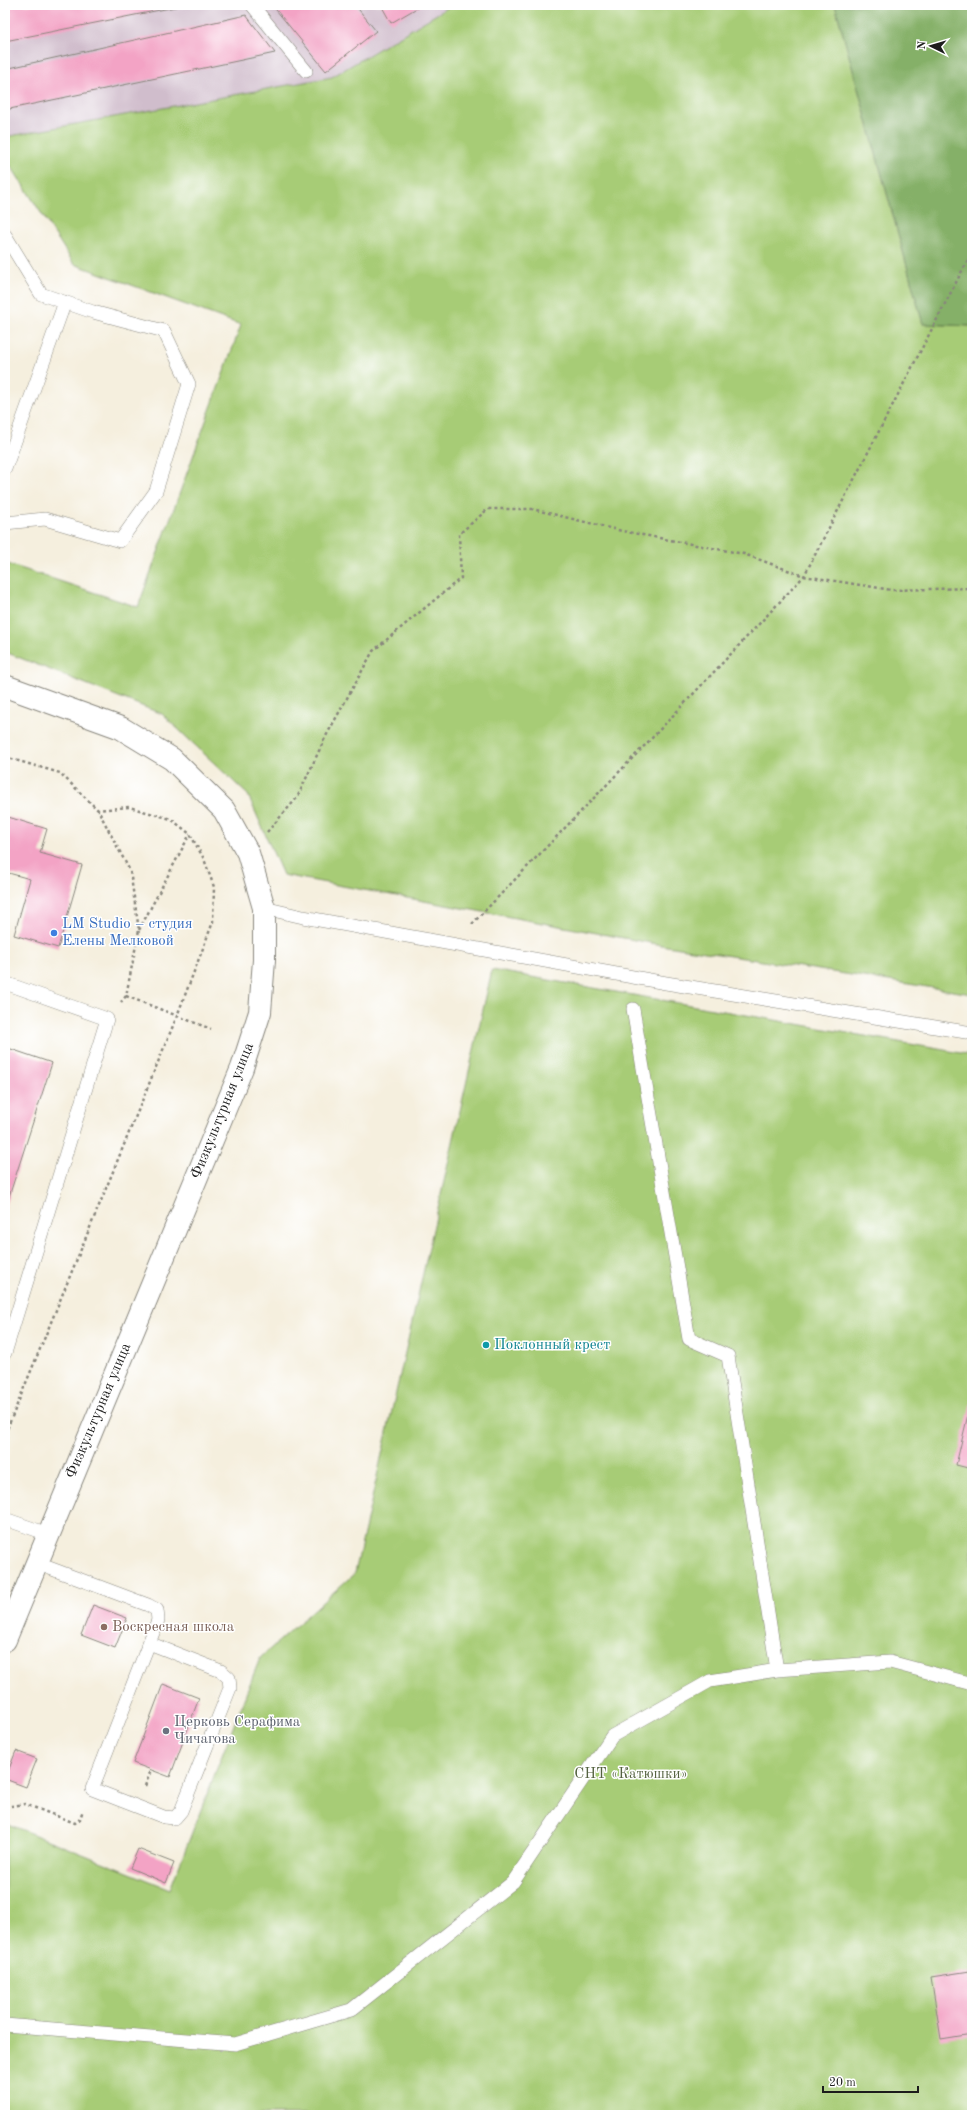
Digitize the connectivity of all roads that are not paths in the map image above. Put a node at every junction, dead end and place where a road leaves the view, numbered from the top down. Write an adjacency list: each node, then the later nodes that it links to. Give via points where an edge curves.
1 (252, 5): 2 (lane)
2 (306, 71)
3 (5, 235): 4 (lane, via 41,294)
4 (65, 302): 5 (lane); 6 (lane, via 164,331 188,384 156,492 120,541 45,519)
5 (5, 469)
6 (5, 523)
7 (5, 686): 8 (street, Физкультурная улица, via 121,728 172,759 224,810 248,853)
8 (264, 908): 11 (lane, via 666,983); 14 (street, Физкультурная улица, via 260,1012 242,1068)
9 (5, 983): 12 (lane, via 107,1019)
10 (633, 1009): 18 (lane, via 689,1339 728,1356)
11 (972, 1034)
12 (5, 1353)
13 (5, 1519): 14 (lane)
14 (48, 1534): 15 (street, Физкультурная улица)
15 (36, 1563): 16 (street, Физкультурная улица); 17 (lane, via 148,1604 157,1610 158,1620)
16 (5, 1640)
17 (149, 1643): 17 (lane, via 92,1789 164,1817 175,1818 181,1811 227,1696 230,1688 229,1678 221,1671)
18 (777, 1670): 19 (lane, via 890,1662); 20 (lane, via 710,1680 612,1736 513,1882 351,2010 235,2044)
19 (972, 1684)
20 (5, 2025)

